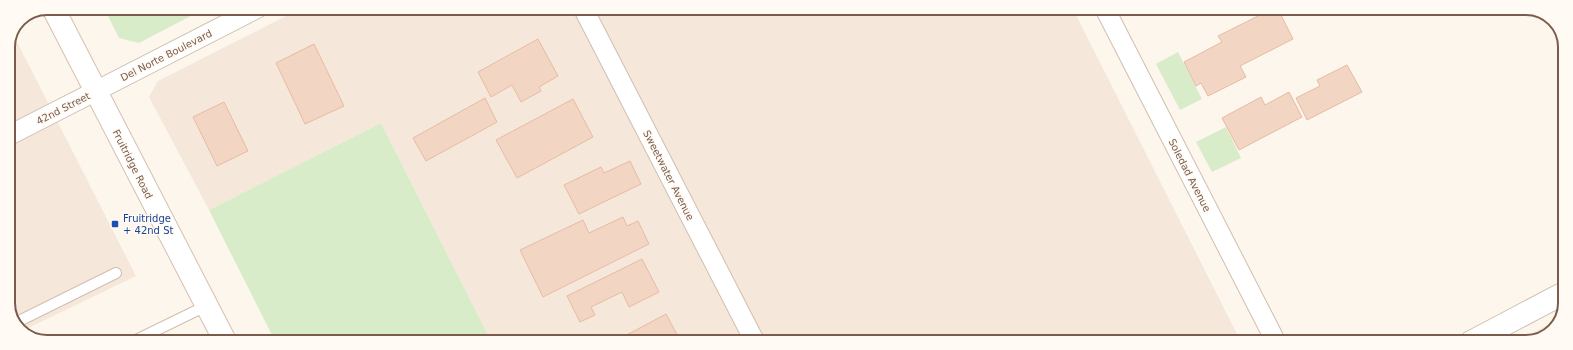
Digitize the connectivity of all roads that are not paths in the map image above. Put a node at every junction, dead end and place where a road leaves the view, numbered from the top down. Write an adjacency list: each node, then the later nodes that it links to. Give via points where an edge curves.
1 (57, 15): 5 (main road, Fruitridge Road)
2 (244, 15): 5 (street, Del Norte Boulevard)
3 (587, 15): 13 (street, Sweetwater Avenue)
4 (1108, 15): 14 (street, Soledad Avenue)
5 (96, 91): 6 (street, 42nd Street); 9 (main road, Fruitridge Road)
6 (15, 132)
7 (116, 273): 10 (lane)
8 (1558, 296): 15 (main road)
9 (206, 306): 11 (lane); 12 (main road, Fruitridge Road)
10 (20, 320)
11 (146, 335)
12 (222, 335)
13 (750, 335)
14 (1272, 335)
15 (1484, 335)

